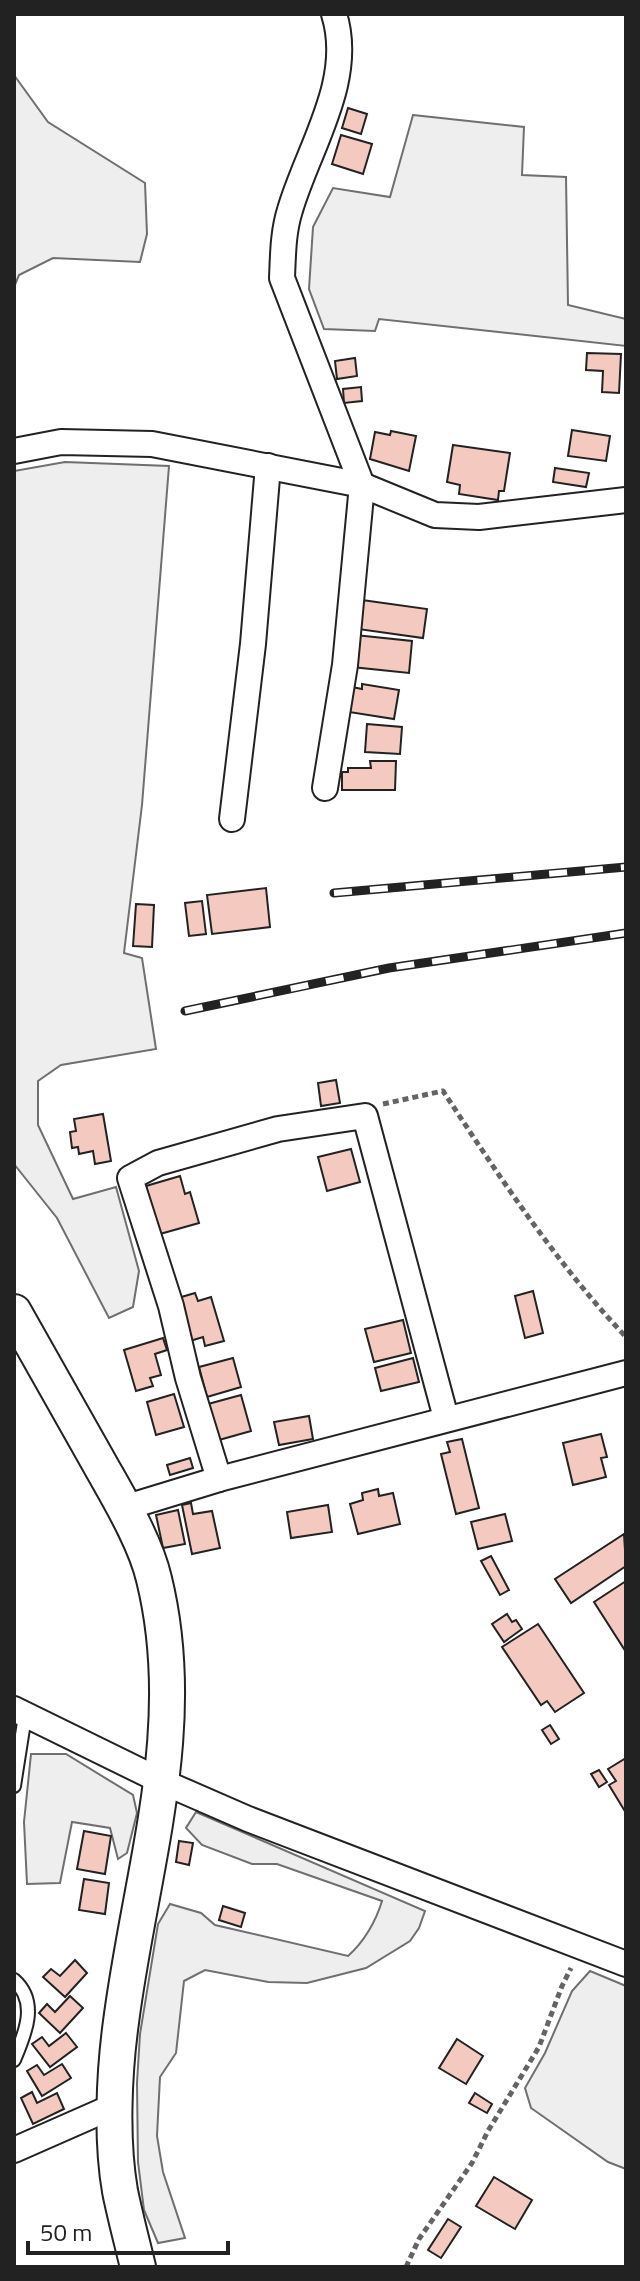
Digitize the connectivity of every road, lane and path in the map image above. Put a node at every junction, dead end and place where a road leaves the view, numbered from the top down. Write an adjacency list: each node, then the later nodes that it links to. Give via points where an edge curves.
1 (334, 14): 4 (street, via 337,73 290,210 282,278)
2 (14, 451): 3 (street, via 61,442 152,444)
3 (268, 466): 4 (street); 7 (street)
4 (362, 485): 5 (street, via 435,515 479,517); 6 (street, via 345,665)
5 (626, 500)
6 (325, 788)
7 (232, 819)
8 (365, 1116): 10 (path, via 385,1103 443,1091 499,1176); 12 (street); 13 (street, via 278,1129 158,1163 130,1178)
9 (14, 1312): 14 (street)
10 (626, 1337)
11 (626, 1373): 12 (street)
12 (446, 1418): 13 (street)
13 (219, 1479): 14 (street)
14 (124, 1508): 16 (street, via 154,1576 164,1630 169,1709)
15 (19, 1713): 16 (street); 17 (lane)
16 (163, 1782): 18 (street); 22 (street, via 120,2025)
17 (14, 1786)
18 (582, 1948): 19 (street); 25 (path, via 539,2047)
19 (626, 1964)
20 (14, 1980): 21 (lane, via 30,2011)
21 (14, 2060)
22 (114, 2106): 23 (street); 24 (street, via 119,2188)
23 (14, 2150)
24 (138, 2267)
25 (406, 2267)

